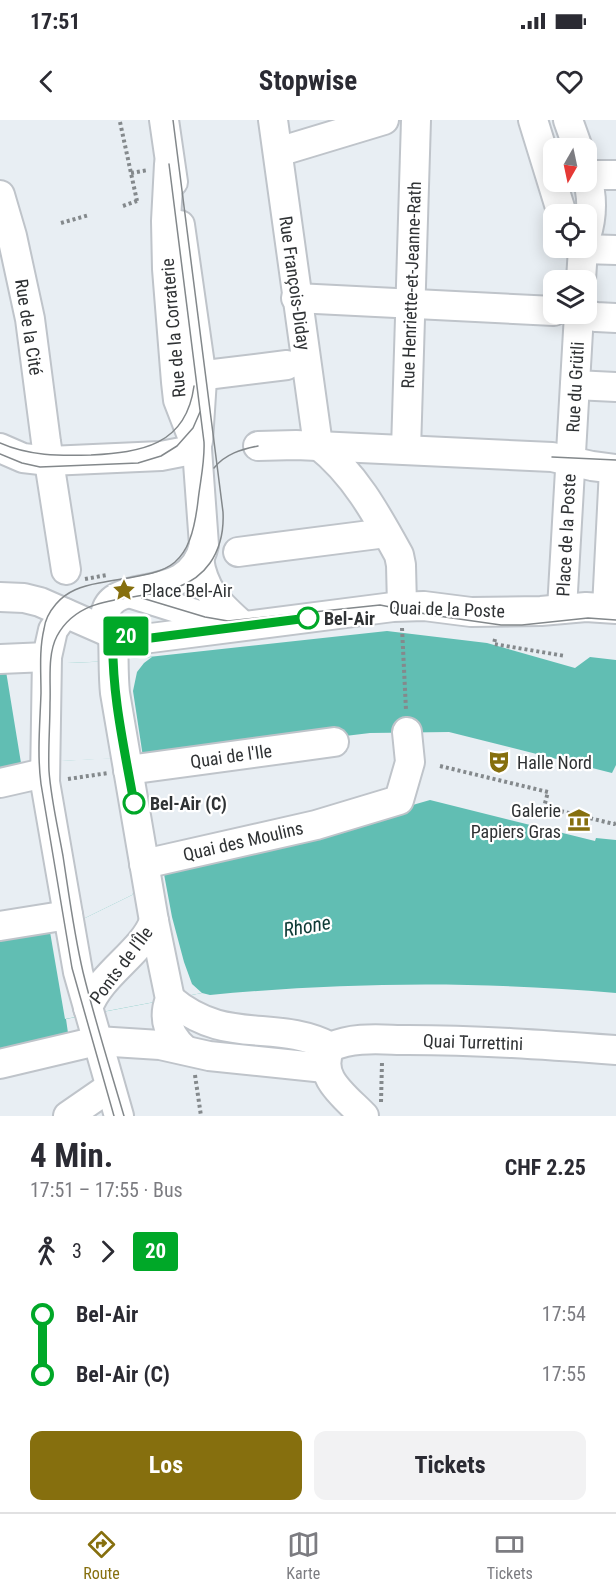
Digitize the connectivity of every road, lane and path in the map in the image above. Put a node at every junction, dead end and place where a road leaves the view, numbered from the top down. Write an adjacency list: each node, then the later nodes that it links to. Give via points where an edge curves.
1 (164, 120): 10 (street, Rue de la Corraterie)
2 (273, 120): 9 (street, Rue François-Diday)
3 (384, 120): 9 (street)
4 (416, 120): 22 (street, Rue Henriette-et-Jeanne-Rath)
5 (532, 120): 15 (street)
6 (568, 120): 8 (street)
7 (120, 122): 11 (path)
8 (574, 138)
9 (278, 152): 21 (street, Rue François-Diday)
10 (160, 167): 11 (path); 34 (street, Rue de la Corraterie, via 178,400)
11 (131, 173): 16 (path, via 138,201)
12 (597, 175): 13 (street)
13 (616, 175)
14 (0, 195): 37 (street, Rue de la Cité, via 30,320)
15 (559, 204)
16 (123, 206)
17 (88, 215): 18 (path)
18 (61, 223)
19 (597, 247): 20 (street)
20 (616, 250)
21 (296, 298): 22 (street); 32 (street, Rue François-Diday)
22 (410, 303): 23 (street); 35 (street, Rue Henriette-et-Jeanne-Rath)
23 (543, 310)
24 (597, 317): 25 (street)
25 (616, 318)
26 (580, 324): 29 (street, Rue du Grütli)
27 (287, 365): 28 (street)
28 (214, 374)
29 (575, 385): 30 (street); 36 (street, Rue du Grütli)
30 (616, 387)
31 (258, 446): 32 (street)
32 (318, 446): 35 (street); 39 (street, via 359,487)
33 (0, 448): 37 (street, via 23,458)
34 (197, 449): 37 (street, via 150,457); 41 (street, Rue de la Corraterie, via 204,539)
35 (406, 450): 36 (street)
36 (561, 459): 38 (street); 45 (street, Place de la Poste)
37 (49, 461): 42 (street, Rue de la Cité)
38 (615, 469): 46 (street)
39 (386, 533): 40 (street); 49 (street, via 399,555)
40 (238, 552)
41 (199, 559): 43 (street, via 189,574 170,585); 50 (street, via 201,574 212,596)
42 (71, 575): 43 (path)
43 (119, 584): 50 (street, via 205,617); 52 (street, via 120,596 106,610)
44 (12, 598): 48 (street, Quai de la Poste, via 40,602)
45 (562, 609): 46 (street, Quai de la Poste); 47 (street, Quai de la Poste)
46 (612, 609)
47 (471, 612): 49 (street, Quai de la Poste, via 424,606); 51 (street)
48 (65, 613): 52 (street, Quai de la Poste); 55 (street, via 53,630)
49 (402, 619): 50 (street, Quai de la Poste); 56 (path)
50 (242, 626): 52 (street, Quai de la Poste, via 151,638)
51 (498, 632): 53 (path, via 494,644)
52 (112, 648): 59 (street)
53 (565, 656)
54 (0, 659): 55 (street)
55 (46, 661): 60 (street)
56 (407, 732): 63 (street, Quai des Moulins, via 410,762 399,800)
57 (334, 742): 59 (street, Quai de l'Ile)
58 (440, 766): 62 (path, via 548,792 544,807)
59 (123, 767): 60 (path); 63 (street, Ponts de l'Île)
60 (48, 772): 61 (street); 64 (street)
61 (0, 783)
62 (616, 822)
63 (146, 871): 65 (street, Ponts de l'Île)
64 (68, 919): 66 (street); 68 (street)
65 (154, 921): 67 (street, Ponts de l'Île); 68 (street, Ponts de l'Île, via 149,933 97,990)
66 (0, 927)
67 (170, 999): 70 (street, Ponts de l'Île, via 166,1011 168,1025 174,1040); 71 (street, via 187,1013 210,1023 305,1036)
68 (91, 1021): 70 (street, Quai Turrettini); 73 (street, Quai Turrettini); 74 (street)
69 (616, 1050): 71 (street, Quai Turrettini, via 477,1041 360,1040 342,1042)
70 (190, 1051): 71 (street, Quai Turrettini); 78 (path)
71 (328, 1058): 75 (street, via 337,1088)
72 (382, 1061): 75 (path)
73 (0, 1064)
74 (110, 1087): 76 (street); 77 (street)
75 (372, 1110)
76 (68, 1116)
77 (119, 1116)
78 (201, 1116)

